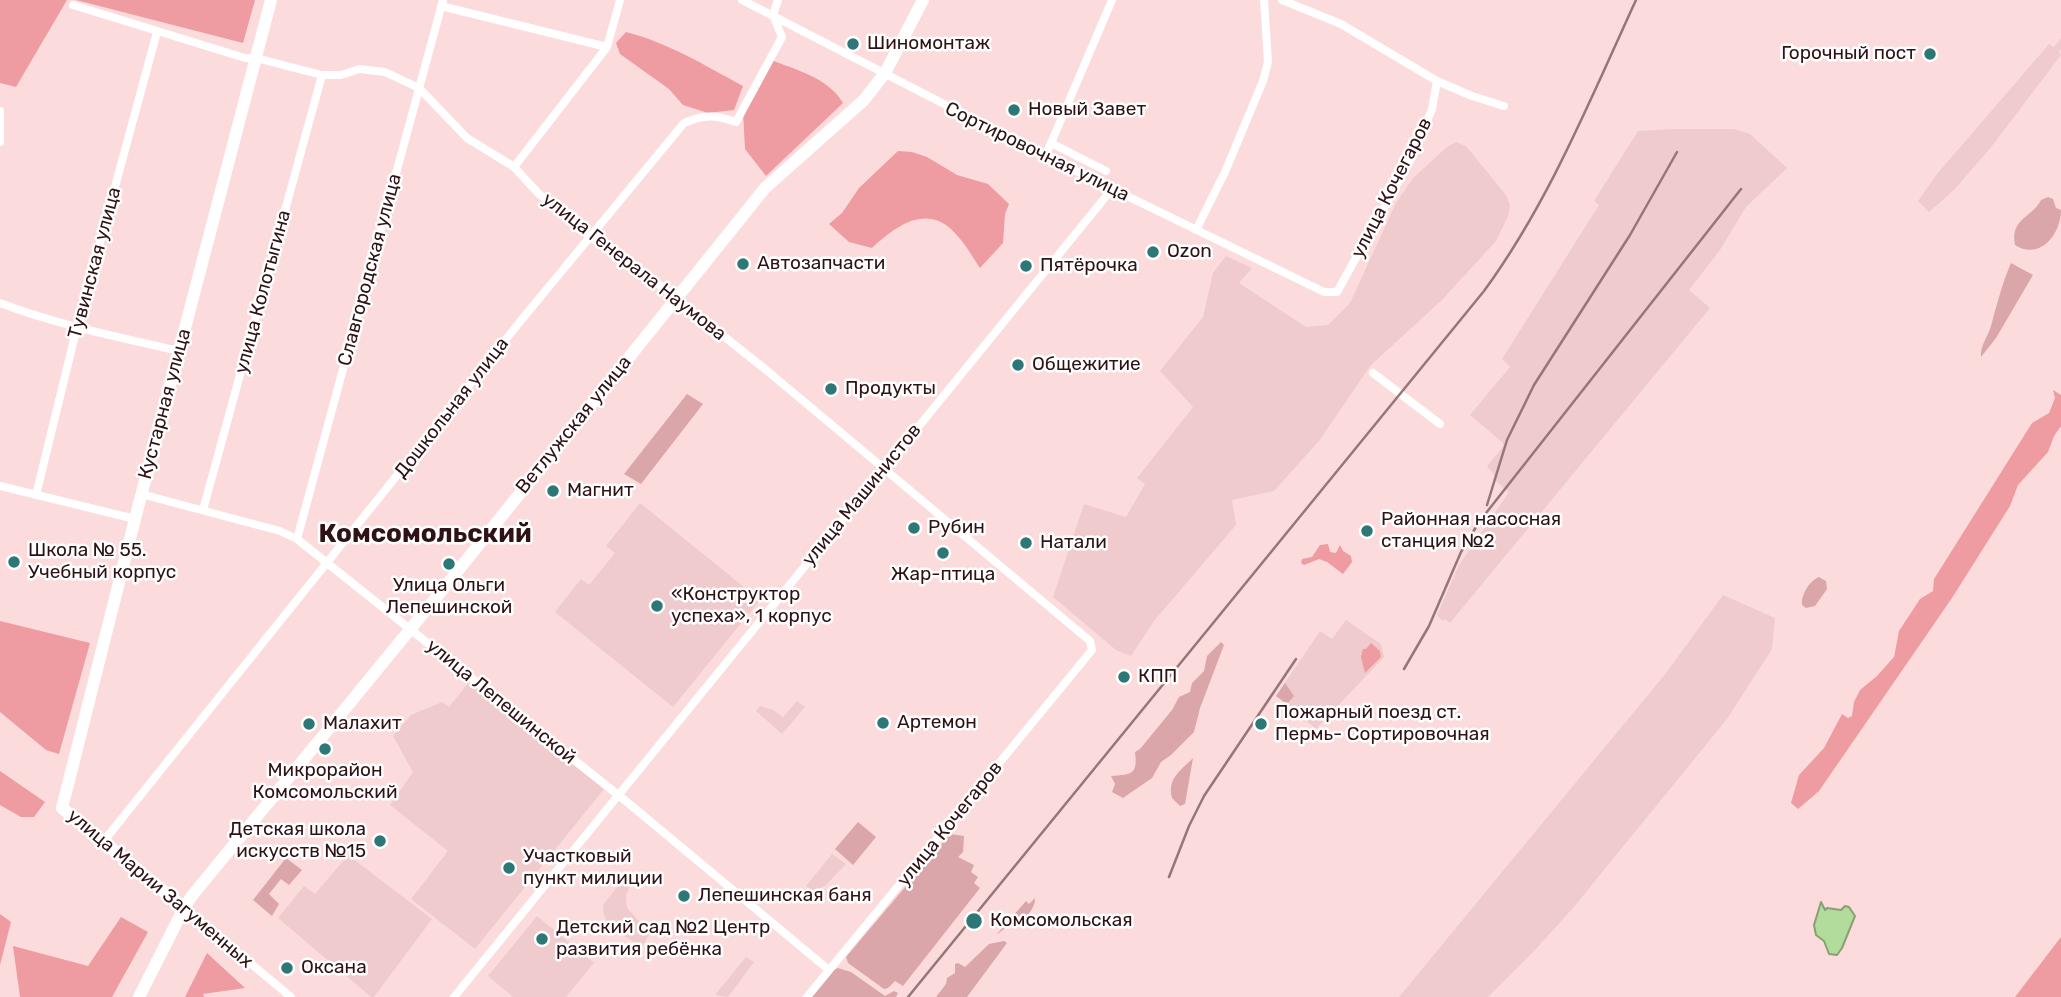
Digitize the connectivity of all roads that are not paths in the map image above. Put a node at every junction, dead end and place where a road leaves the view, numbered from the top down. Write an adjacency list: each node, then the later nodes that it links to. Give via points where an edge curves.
1 (271, 0): 14 (main road, Кустарная улица)
2 (620, 0): 13 (street)
3 (742, 0): 11 (street, Сортировочная улица)
4 (778, 0): 11 (street, Дошкольная улица)
5 (923, 0): 15 (main road, Ветлужская улица)
6 (1112, 0): 22 (street)
7 (1264, 0): 27 (street, via 1268,62 1263,81)
8 (1282, 0): 17 (street, via 1341,24)
9 (442, 3): 13 (street); 18 (street, Славгородская улица)
10 (73, 5): 12 (street, улица Генерала Наумова)
11 (773, 15): 15 (street, Сортировочная улица); 28 (street, Дошкольная улица, via 782,37 736,122 715,115 684,123)
12 (157, 32): 14 (street, улица Генерала Наумова); 32 (street, Тувинская улица)
13 (607, 47): 24 (street)
14 (256, 58): 16 (street, улица Генерала Наумова); 33 (main road, Кустарная улица)
15 (885, 73): 23 (street, Сортировочная улица); 30 (main road, Ветлужская улица, via 864,100 765,188)
16 (323, 75): 18 (street, улица Генерала Наумова, via 359,69 384,72); 40 (street, улица Колотыгина)
17 (1437, 81): 19 (street); 29 (street, улица Кочегаров, via 1433,109 1413,155)
18 (419, 88): 24 (street, улица Генерала Наумова, via 467,138); 42 (street, Славгородская улица)
19 (1504, 106)
20 (0, 111): 21 (street)
21 (0, 142)
22 (1051, 143): 23 (street); 25 (street)
23 (1045, 156): 26 (street, Сортировочная улица)
24 (514, 167): 28 (street, улица Генерала Наумова)
25 (1105, 171)
26 (1112, 189): 27 (street, Сортировочная улица); 36 (street, улица Машинистов)
27 (1196, 230): 29 (street, Сортировочная улица, via 1324,292)
28 (590, 237): 30 (street, улица Генерала Наумова); 43 (street, Дошкольная улица)
29 (1337, 292)
30 (675, 298): 36 (street, улица Генерала Наумова); 44 (main road, Ветлужская улица)
31 (0, 303): 32 (street)
32 (77, 327): 33 (street); 39 (street, Тувинская улица)
33 (179, 351): 38 (main road, Кустарная улица)
34 (1373, 373): 35 (street)
35 (1440, 424)
36 (884, 468): 45 (street, улица Генерала Наумова, via 1090,641); 46 (street, улица Машинистов)
37 (0, 486): 39 (street)
38 (141, 494): 40 (street, улица Лепешинской); 41 (main road, Кустарная улица)
39 (36, 495): 41 (street)
40 (204, 510): 42 (street, улица Лепешинской)
41 (135, 519): 47 (main road, Кустарная улица)
42 (297, 539): 43 (street, улица Лепешинской)
43 (328, 563): 44 (street, улица Лепешинской); 48 (street, Дошкольная улица)
44 (411, 629): 46 (street, улица Лепешинской); 49 (main road, Ветлужская улица)
45 (1092, 650): 50 (street, улица Кочегаров)
46 (618, 795): 50 (street, улица Лепешинской); 53 (street, улица Машинистов)
47 (62, 808): 48 (main road, улица Марии Загуменных)
48 (103, 842): 49 (main road, улица Марии Загуменных)
49 (184, 908): 51 (main road, Ветлужская улица); 52 (street, улица Марии Загуменных)
50 (829, 970): 54 (street, улица Кочегаров)
51 (139, 997)
52 (291, 997)
53 (454, 997)
54 (807, 997)

